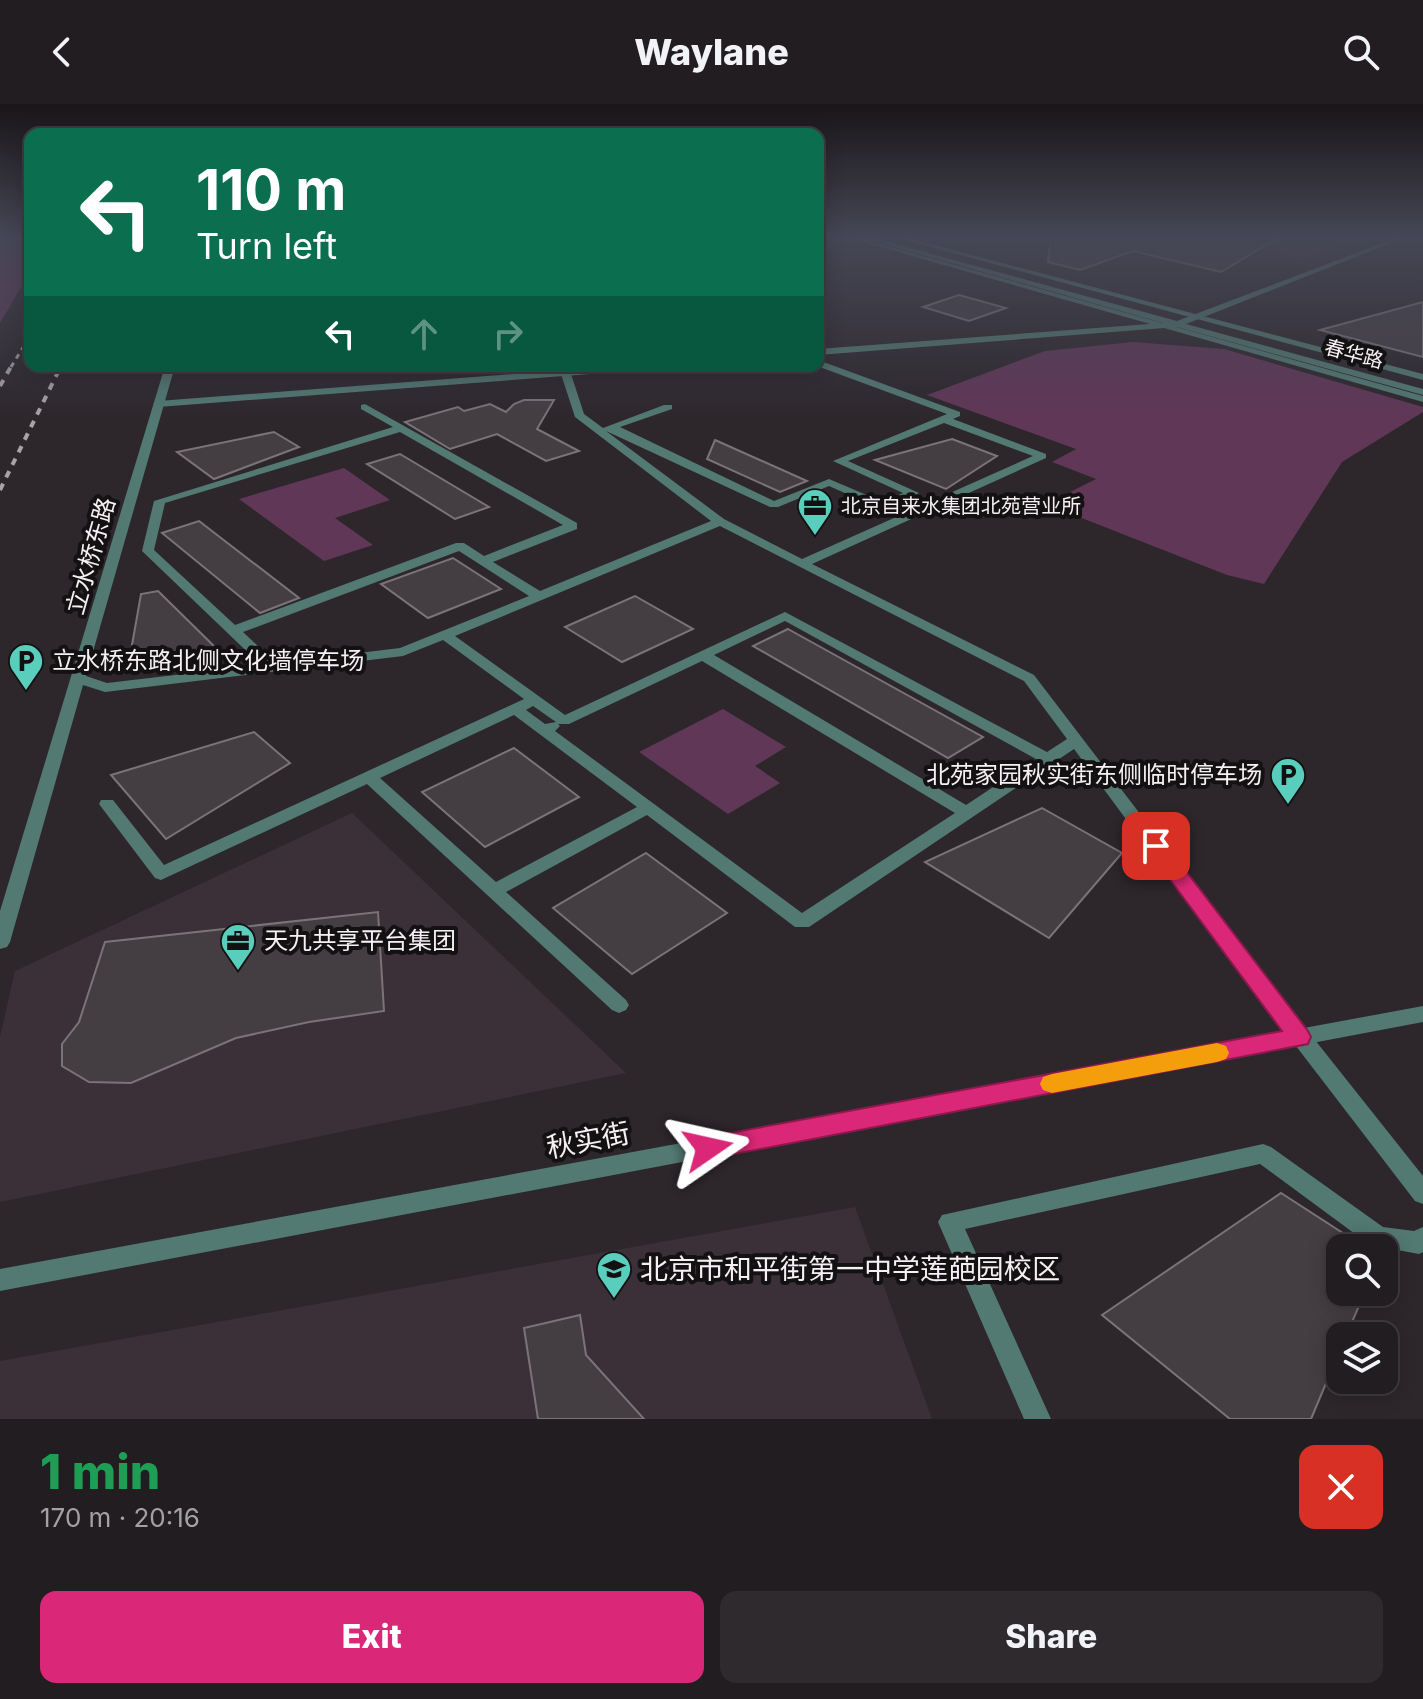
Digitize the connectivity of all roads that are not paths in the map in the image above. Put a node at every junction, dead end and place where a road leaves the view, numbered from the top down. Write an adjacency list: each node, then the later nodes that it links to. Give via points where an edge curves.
1 (1061, 297): 7 (street)
2 (1081, 297): 8 (street, 春华路)
3 (1112, 297): 6 (street, 春华路)
4 (1116, 297): 6 (street)
5 (1245, 297): 6 (street)
6 (1191, 318): 8 (street); 14 (street); 15 (street, 春华路)
7 (1154, 324): 8 (street); 9 (street); 17 (street)
8 (1177, 324): 16 (street, 春华路)
9 (824, 352)
10 (824, 365): 21 (street, via 956,414)
11 (168, 372): 18 (street, 立水桥东路)
12 (539, 372): 18 (street)
13 (564, 372): 23 (street, via 579,415)
14 (1423, 377)
15 (1423, 383)
16 (1423, 392)
17 (1423, 399)
18 (158, 404): 32 (street, 立水桥东路)
19 (365, 407): 22 (street)
20 (668, 407): 23 (street)
21 (944, 419): 23 (street, via 838,461 913,493 883,506 829,482 774,505); 26 (street, via 1042,456)
22 (401, 428): 25 (street, via 573,526); 28 (street, via 160,501 148,551)
23 (605, 429): 24 (street)
24 (720, 522): 26 (street); 27 (street)
25 (483, 561): 27 (street); 28 (street, via 460,546)
26 (803, 563): 37 (street, via 1029,678)
27 (540, 597): 29 (street)
28 (233, 631): 31 (street)
29 (445, 635): 31 (street, via 403,652); 33 (street)
30 (703, 655): 35 (street); 38 (street, via 785,616); 42 (street)
31 (273, 668): 32 (street, via 105,688 89,680)
32 (76, 682): 44 (street, 立水桥东路)
33 (534, 700): 34 (street); 35 (street)
34 (515, 709): 36 (street); 39 (street)
35 (564, 721): 36 (street)
36 (544, 730): 41 (street)
37 (1076, 740): 38 (street); 47 (street)
38 (1048, 759): 42 (street)
39 (370, 778): 40 (street, via 161,874); 43 (street)
40 (107, 804)
41 (648, 808): 42 (street, via 802,922); 43 (street)
42 (967, 813)
43 (494, 891): 45 (street)
44 (0, 942)
45 (619, 1005)
46 (1423, 1014): 47 (street, 秋实街)
47 (1300, 1037): 48 (street); 50 (street, 秋实街)
48 (1420, 1187)
49 (1423, 1238): 51 (street, via 1419,1243 1378,1237 1263,1154 950,1222)
50 (0, 1280)
51 (1038, 1419)

